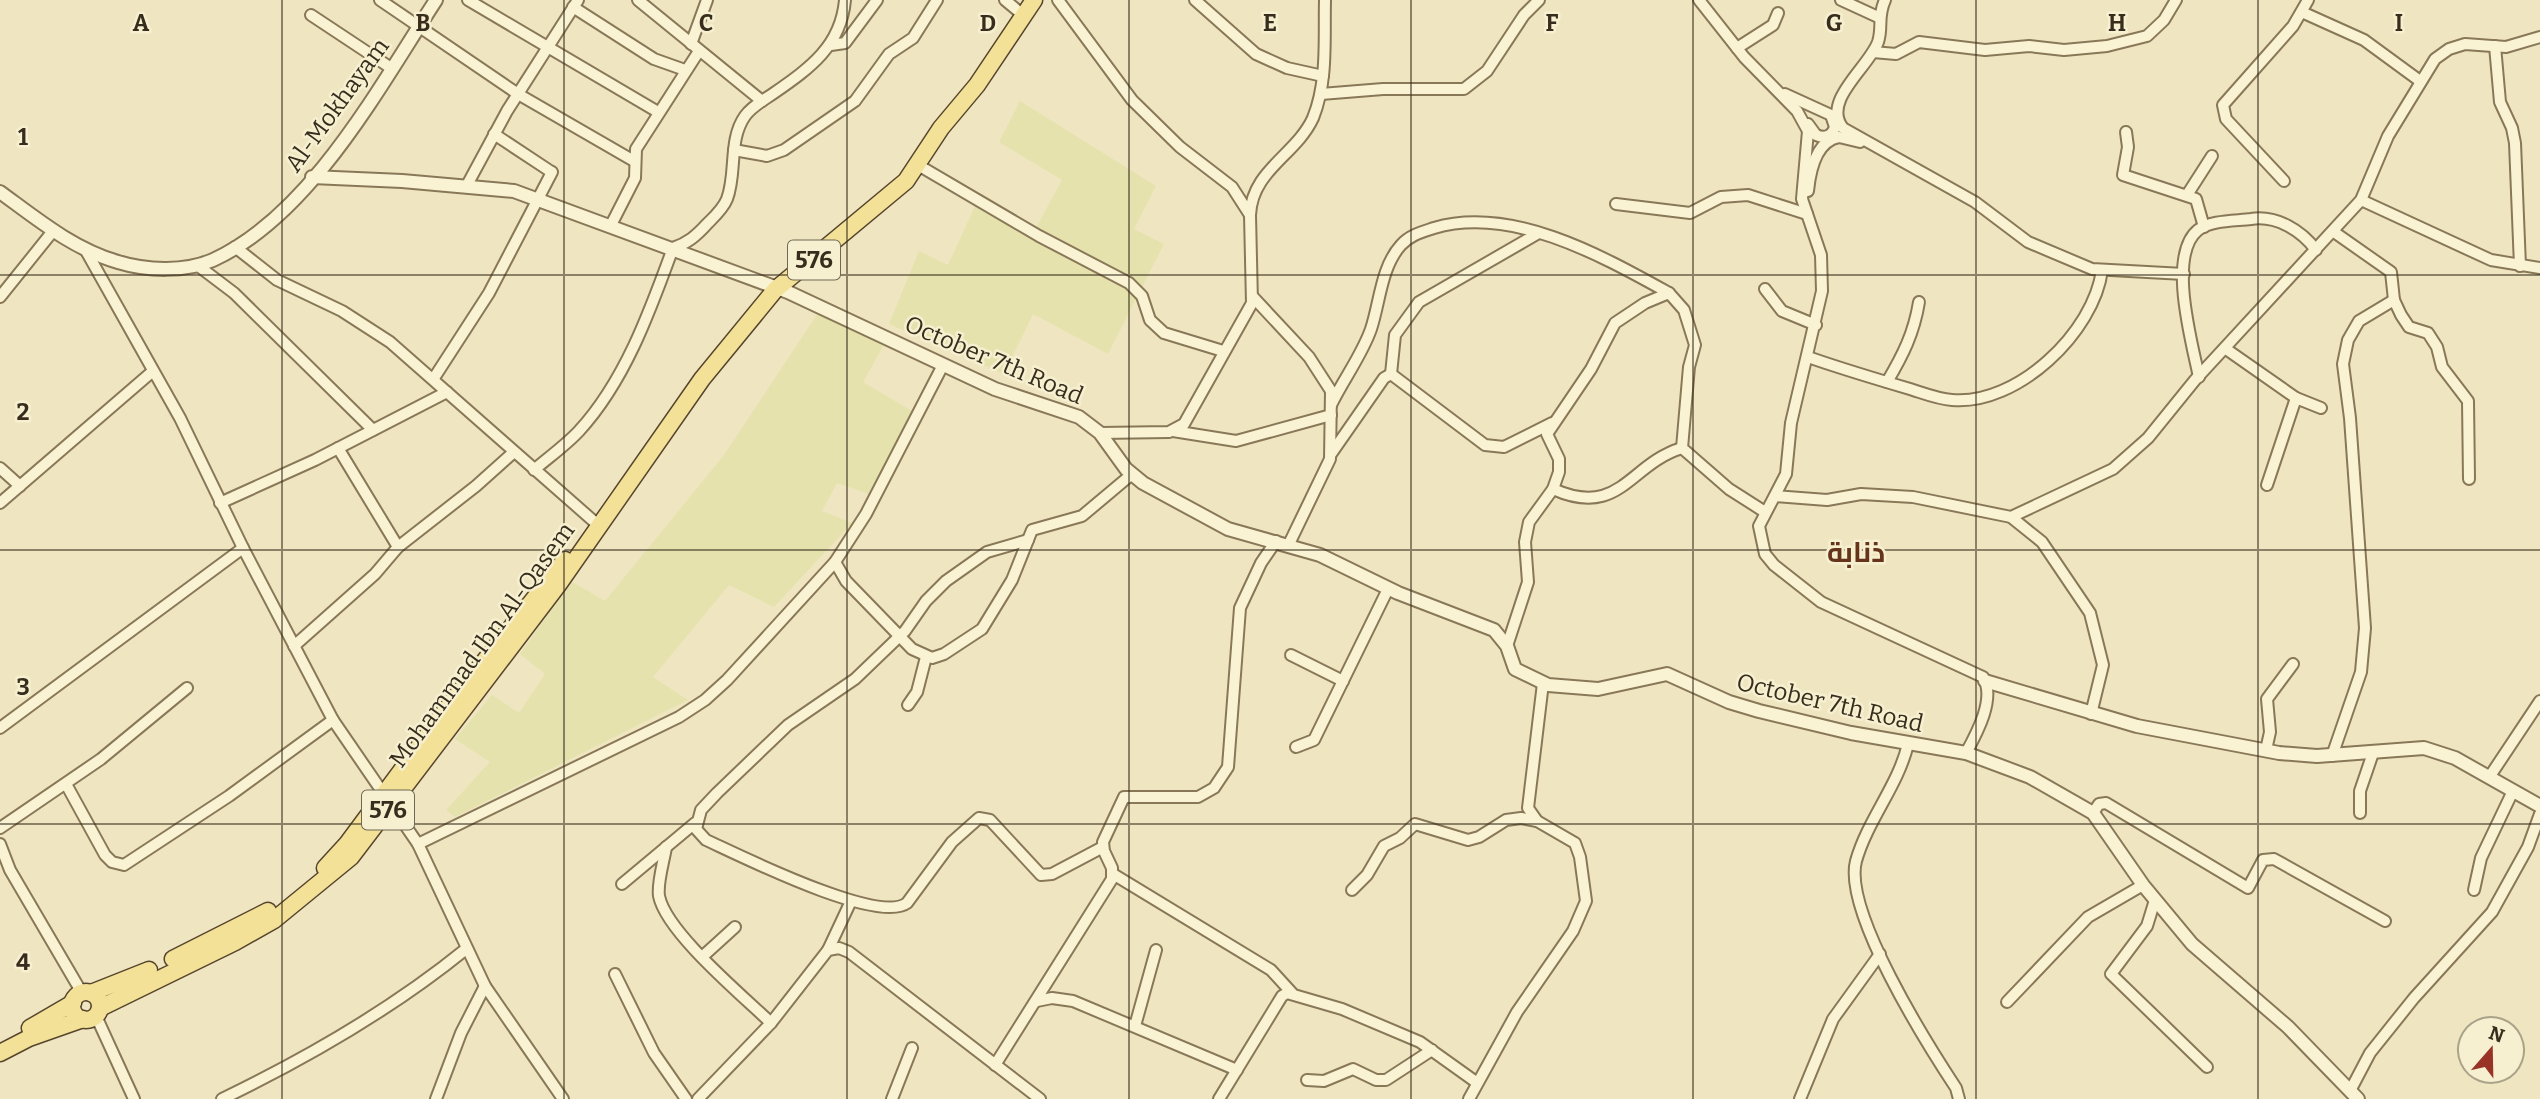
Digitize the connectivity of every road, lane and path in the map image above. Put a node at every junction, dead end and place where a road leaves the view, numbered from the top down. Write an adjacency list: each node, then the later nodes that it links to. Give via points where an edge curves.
1 (380, 0): 26 (street)
2 (436, 0): 26 (street, Al-Mokhayam)
3 (468, 0): 30 (street)
4 (638, 0): 31 (street)
5 (707, 0): 31 (street)
6 (845, 0): 28 (street)
7 (877, 0): 28 (street, via 845,43)
8 (937, 0): 48 (street, via 913,38 888,54 855,101 784,150 767,156)
9 (1005, 0): 24 (street)
10 (1034, 0): 24 (main road, Mohammad Ibn Al-Qasem / 576)
11 (1059, 0): 61 (street, via 1132,100 1180,147 1232,187)
12 (1195, 0): 36 (street, via 1256,54 1287,68)
13 (1325, 0): 36 (street)
14 (1539, 0): 41 (street, via 1487,71 1464,89)
15 (1699, 0): 32 (street)
16 (1841, 0): 25 (street)
17 (1885, 0): 25 (street)
18 (2176, 0): 33 (street, via 2147,36 2106,46 1985,50 1919,42 1896,54)
19 (2308, 0): 22 (street)
20 (576, 4): 30 (street); 35 (street, via 654,59)
21 (1778, 13): 32 (street, via 1773,25)
22 (2304, 13): 37 (street, via 2364,40); 54 (street, via 2223,105 2226,119)
23 (311, 15): 34 (street)
24 (1023, 15): 52 (main road, Mohammad Ibn Al-Qasem / 576)
25 (1878, 18): 33 (street, via 1880,35)
26 (418, 29): 34 (street, Al-Mokhayam); 40 (street)
27 (2540, 37): 29 (street, via 2514,46)
28 (831, 45): 42 (street, via 809,69)
29 (2495, 46): 37 (street, via 2473,43 2449,49 2435,59); 73 (street, via 2500,102 2514,137)
30 (547, 48): 40 (street); 44 (street)
31 (695, 48): 35 (street); 42 (street)
32 (1737, 48): 39 (street)
33 (1873, 52): 38 (street)
34 (391, 68): 53 (street, Al-Mokhayam)
35 (685, 70): 44 (street)
36 (1323, 76): 41 (street)
37 (2420, 81): 58 (street, via 2388,136)
38 (1849, 85): 43 (street, via 1824,108); 49 (street, via 1838,108 1838,121)
39 (1776, 89): 43 (street); 45 (street)
40 (518, 94): 47 (street); 51 (street)
41 (1321, 94): 61 (street, via 1307,129 1262,178 1251,200)
42 (762, 101): 48 (street, via 744,117)
43 (1814, 109): 45 (street, via 1833,118 1831,134 1816,135)
44 (658, 112): 51 (street)
45 (1804, 119): 62 (street, via 1809,141 1802,199)
46 (2126, 132): 57 (street, via 2123,175)
47 (494, 134): 55 (street); 59 (street, via 551,172)
48 (734, 150): 69 (street, via 723,206 691,240)
49 (1893, 154): 62 (street, via 1846,138 1831,138 1814,163); 75 (street, via 1975,202 2028,242)
50 (2212, 156): 57 (street)
51 (634, 161): 63 (street, via 635,178)
52 (918, 165): 77 (main road, Mohammad Ibn Al-Qasem / 576, via 879,206); 86 (street, via 1129,283 1142,296 1150,320 1164,332)
53 (312, 177): 55 (street, October 7th Road); 68 (street, Al-Mokhayam, via 278,215)
54 (2284, 181)
55 (466, 187): 59 (street, October 7th Road, via 514,191)
56 (0, 192): 65 (street, Al-Mokhayam)
57 (2187, 195): 64 (street, via 2196,198)
58 (2361, 200): 66 (street); 73 (street, via 2491,260)
59 (540, 201): 63 (street, October 7th Road); 92 (street, via 462,338)
60 (1616, 204): 62 (street, via 1690,213 1721,197 1748,195)
61 (1250, 215): 81 (street)
62 (1807, 215): 84 (street, via 1824,272)
63 (611, 225): 69 (street, October 7th Road)
64 (2204, 227): 71 (street, via 2266,218 2299,232); 76 (street, via 2189,244)
65 (53, 231): 70 (street, Al-Mokhayam); 80 (street)
66 (2334, 232): 71 (street); 82 (street, via 2391,272)
67 (1537, 234): 79 (street, via 1616,264); 90 (street, via 1419,302 1395,335); 97 (street, via 1465,221 1408,238 1395,254 1369,334)
68 (235, 247): 72 (street, Al-Mokhayam); 92 (street, via 277,280 370,328)
69 (673, 248): 77 (street, October 7th Road); 107 (street, via 631,351 605,396 579,432)
70 (85, 249): 72 (street, Al-Mokhayam, via 121,263 154,268); 89 (street)
71 (2316, 250): 85 (street)
72 (197, 265): 99 (street, via 234,293)
73 (2520, 266): 74 (street)
74 (2540, 268)
75 (2102, 270): 76 (street); 93 (street, via 2099,289 2069,340 2050,362 1999,391 1949,400)
76 (2184, 274): 91 (street, via 2182,295)
77 (778, 288): 88 (street, October 7th Road); 118 (main road, Mohammad Ibn Al-Qasem / 576, via 702,379)
78 (1765, 289): 84 (street, via 1782,311)
79 (1669, 293): 98 (street, via 1615,323); 103 (street, via 1684,310 1695,345)
80 (0, 297)
81 (1253, 297): 86 (street); 97 (street, via 1310,357 1331,391)
82 (2394, 300): 109 (street, via 2409,327 2428,333 2442,367 2468,401); 145 (street, via 2358,321 2343,364 2365,628 2361,672)
83 (1919, 302): 93 (street, via 1908,347)
84 (1816, 325): 87 (street)
85 (2226, 349): 91 (street); 95 (street)
86 (1223, 351): 100 (street, via 1186,421)
87 (1808, 357): 93 (street); 113 (street, via 1791,423 1786,474)
88 (943, 365): 101 (street, October 7th Road, via 1079,417); 123 (street, via 866,514)
89 (153, 371): 111 (street); 115 (street)
90 (1391, 374): 98 (street, via 1485,445 1504,447); 105 (street)
91 (2199, 377): 117 (street, via 2148,438 2113,469)
92 (433, 378): 94 (street)
93 (1887, 382)
94 (447, 391): 99 (street); 104 (street)
95 (2296, 398): 96 (street); 110 (street)
96 (2321, 408)
97 (1331, 410): 100 (street, via 1236,441); 105 (street)
98 (1556, 421): 112 (street, via 1547,433 1560,465)
99 (373, 430): 102 (street)
100 (1173, 431): 101 (street)
101 (1100, 432): 108 (street, October 7th Road)
102 (338, 448): 115 (street); 121 (street)
103 (1682, 448): 112 (street, via 1663,454 1614,494 1572,498); 116 (street, via 1729,489)
104 (514, 452): 107 (street); 121 (street)
105 (1331, 454): 120 (street)
106 (0, 468): 111 (street)
107 (534, 470): 118 (street)
108 (1132, 474): 119 (street, via 1082,516 1038,527); 120 (street, October 7th Road, via 1228,529)
109 (2469, 479)
110 (2267, 485)
111 (20, 486): 114 (street)
112 (1553, 489): 127 (street, via 1529,522 1525,542 1528,582)
113 (1774, 496): 116 (street); 117 (street, via 1827,500 1861,494 1913,497)
114 (0, 503)
115 (220, 503): 122 (street)
116 (1765, 512): 132 (street, via 1759,526 1765,554 1799,586 1846,615)
117 (2011, 517): 137 (street, via 2042,542 2090,613 2103,665)
118 (598, 525): 149 (main road, Mohammad Ibn Al-Qasem / 576, via 548,579)
119 (1028, 540): 125 (street, via 996,547 953,575); 129 (street, via 1012,580 982,629 944,654)
120 (1283, 543): 124 (street, October 7th Road); 160 (street, via 1261,564 1240,608 1228,767 1214,788 1198,797 1124,797)
121 (398, 547): 126 (street, via 375,574)
122 (243, 548): 126 (street); 139 (street)
123 (835, 562): 125 (street, via 846,581); 158 (street, via 727,680 692,709)
124 (1388, 589): 127 (street, October 7th Road, via 1494,630); 131 (street)
125 (900, 636): 129 (street); 155 (street, via 855,679 788,725 701,810)
126 (294, 646): 138 (street)
127 (1507, 646): 133 (street, October 7th Road, via 1515,669)
128 (1291, 655): 131 (street)
129 (926, 657): 136 (street, via 917,692)
130 (2293, 664): 142 (street, via 2267,699 2270,732)
131 (1343, 681): 141 (street, via 1314,740)
132 (1985, 681): 137 (street); 143 (street, via 1988,696)
133 (1543, 683): 140 (street, October 7th Road, via 1598,689 1667,674 1759,711); 154 (street, via 1528,808)
134 (187, 688): 147 (street)
135 (2540, 701): 146 (street)
136 (908, 705)
137 (2091, 714): 142 (street)
138 (333, 720): 147 (street, via 131,863 108,859); 149 (street)
139 (0, 727)
140 (1908, 744): 143 (street, October 7th Road); 173 (street, via 1902,769 1882,801 1854,874 1857,900)
141 (1296, 747)
142 (2266, 750): 145 (street)
143 (1966, 753): 151 (street, October 7th Road, via 2030,777)
144 (2373, 753): 145 (street); 146 (street, via 2424,748); 152 (street, via 2360,791)
145 (2332, 756)
146 (2490, 776): 148 (street)
147 (66, 784): 156 (street)
148 (2512, 793): 150 (street); 165 (street, via 2481,858)
149 (388, 800): 158 (street); 178 (main road, Mohammad Ibn Al-Qasem / 576, via 334,859 275,906 176,958); 181 (main road, Mohammad Ibn Al-Qasem / 576, via 351,857 274,920)
150 (2540, 806)
151 (2093, 813): 163 (street); 168 (street, via 2106,803 2248,888 2263,860 2274,859)
152 (2360, 813)
153 (2540, 814): 193 (street, via 2528,847 2492,912 2370,1053)
154 (1537, 821): 164 (street, via 1506,820 1468,840 1415,824 1386,844); 192 (street, via 1575,844 1586,901 1573,931 1517,1012)
155 (695, 823): 159 (street); 167 (street, via 706,840)
156 (0, 828)
157 (0, 844): 178 (street, via 10,870)
158 (418, 844): 170 (street)
159 (667, 847): 162 (street); 174 (street, via 659,894 667,915)
160 (1103, 847): 161 (street); 167 (street, via 1052,874 1041,875 989,820 979,818 952,842 902,907)
161 (1113, 874): 177 (street, via 1271,970); 179 (street)
162 (622, 884)
163 (2143, 886): 166 (street); 180 (street, via 2088,917)
164 (1352, 890)
165 (2474, 890)
166 (2155, 900): 189 (street, via 2147,926 2110,974); 193 (street, via 2192,944 2288,1027)
167 (851, 901): 171 (street)
168 (2385, 921)
169 (735, 927): 174 (street)
170 (466, 949): 176 (street); 195 (street, via 356,1027)
171 (828, 950): 182 (street); 188 (street, via 849,952)
172 (1156, 950): 183 (street)
173 (1880, 954): 204 (street, via 1833,1019); 205 (street, via 1919,1033)
174 (702, 957): 182 (street)
175 (615, 974): 198 (street, via 654,1053)
176 (485, 986): 196 (street); 197 (street)
177 (1292, 993): 186 (street, via 1376,1021); 190 (street, via 1282,996)
178 (82, 996): 181 (main road, via 98,999); 181 (main road, via 76,1015); 184 (main road, Mohammad Ibn Al-Qasem)
179 (1037, 1001): 183 (street, via 1073,1001); 188 (street)
180 (2007, 1002)
181 (93, 1014): 187 (main road, Mohammad Ibn Al-Qasem / 576); 194 (street)
182 (771, 1023): 199 (street)
183 (1135, 1026): 190 (street)
184 (0, 1042)
185 (912, 1048): 200 (street)
186 (1432, 1050): 191 (street, via 1386,1080 1353,1069 1324,1081); 192 (street)
187 (0, 1053)
188 (995, 1065): 201 (street)
189 (2207, 1067)
190 (1237, 1070): 202 (street)
191 (1307, 1080)
192 (1476, 1083): 203 (street)
193 (2353, 1096)
194 (134, 1099)
195 (222, 1099)
196 (436, 1099)
197 (563, 1099)
198 (686, 1099)
199 (698, 1099)
200 (892, 1099)
201 (1040, 1099)
202 (1219, 1099)
203 (1469, 1099)
204 (1800, 1099)
205 (1959, 1099)

